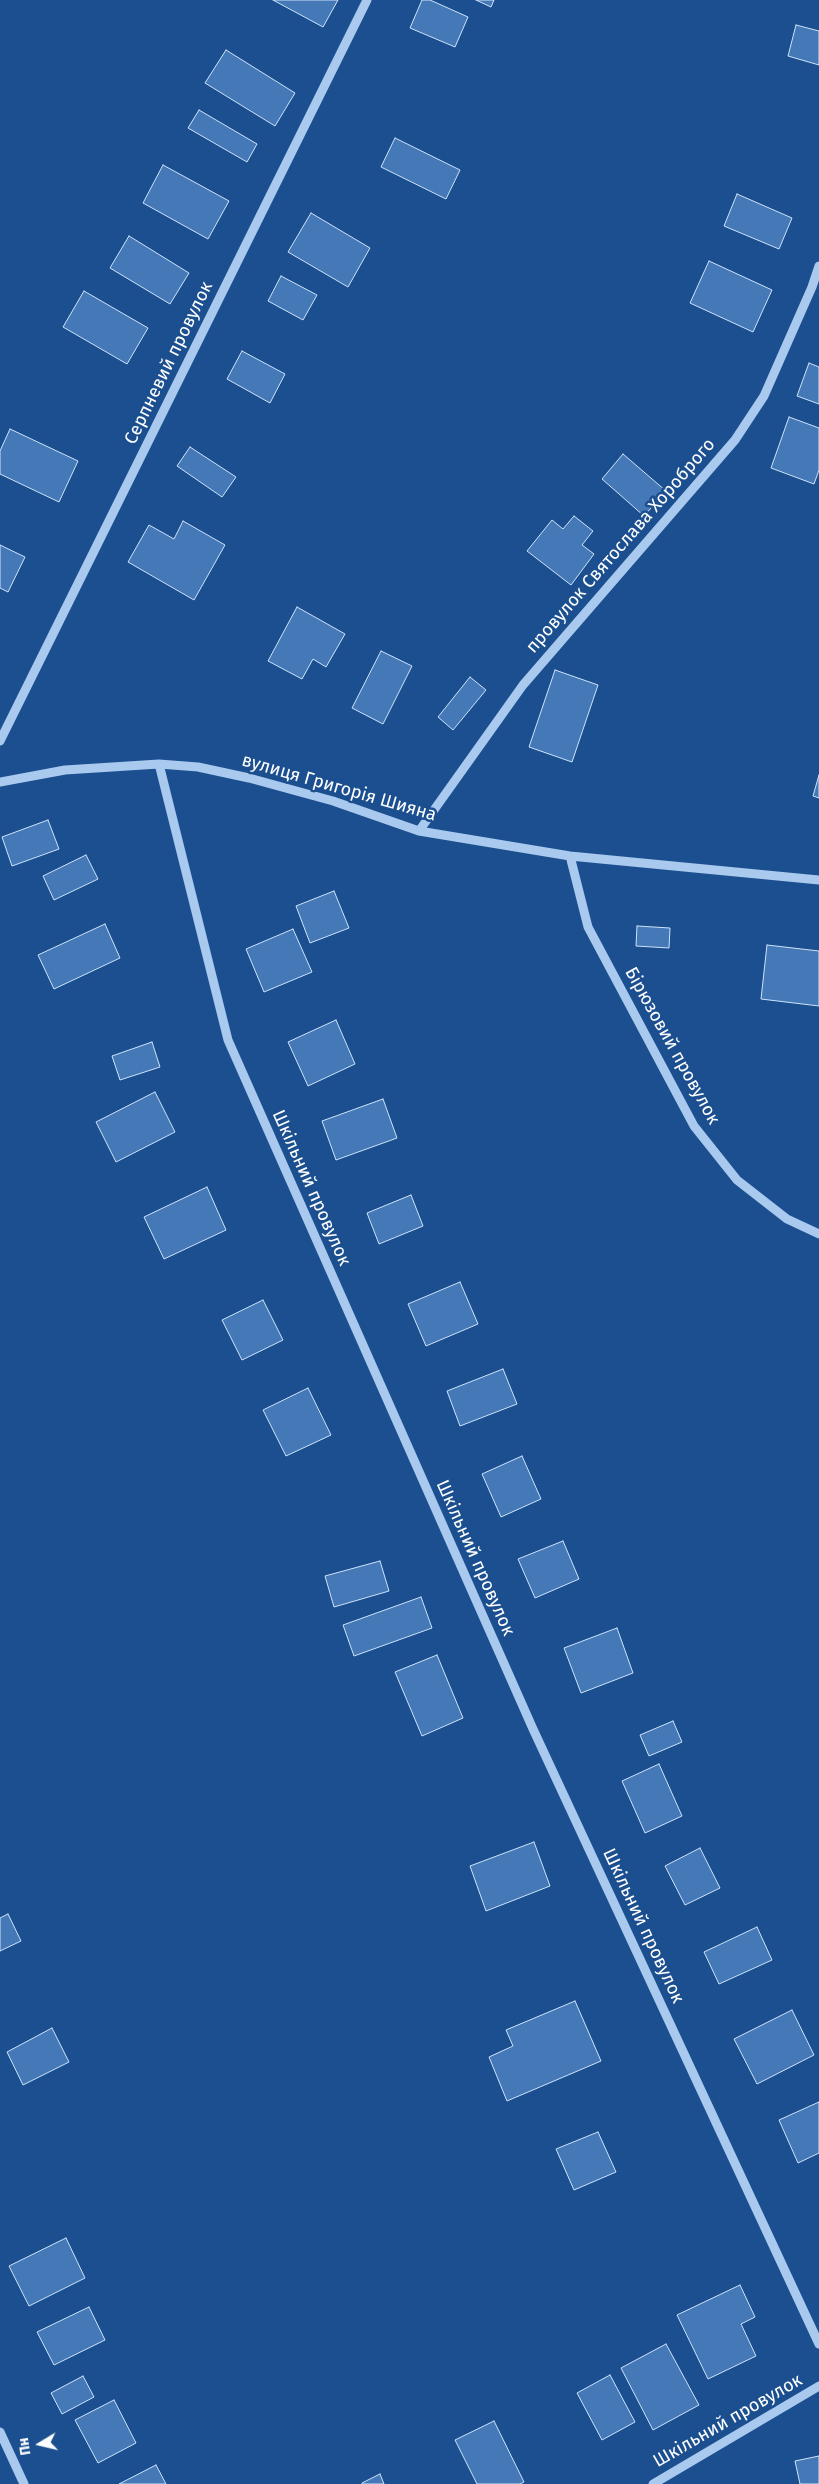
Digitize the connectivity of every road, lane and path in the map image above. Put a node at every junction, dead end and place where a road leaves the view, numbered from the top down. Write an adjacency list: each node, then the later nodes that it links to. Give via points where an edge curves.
1 (367, 0): 3 (street, Серпневий провулок)
2 (819, 266): 6 (street, провулок Святослава Хороброго, via 764,396 734,440 523,685)
3 (0, 742)
4 (159, 764): 5 (street, вулиця Григорія Шияна, via 65,770); 6 (street, вулиця Григорія Шияна, via 198,767 250,778 333,801); 10 (street, Шкільний провулок, via 228,1040 533,1729)
5 (0, 782)
6 (419, 831): 7 (street, вулиця Григорія Шияна)
7 (570, 856): 8 (street, вулиця Григорія Шияна); 9 (street, Бірюзовий провулок, via 588,927 694,1126 737,1180 787,1220)
8 (819, 880)
9 (819, 1234)
10 (819, 2344)
11 (819, 2386): 14 (street, Шкільний провулок)
12 (0, 2432): 13 (street)
13 (24, 2484)
14 (652, 2484)

